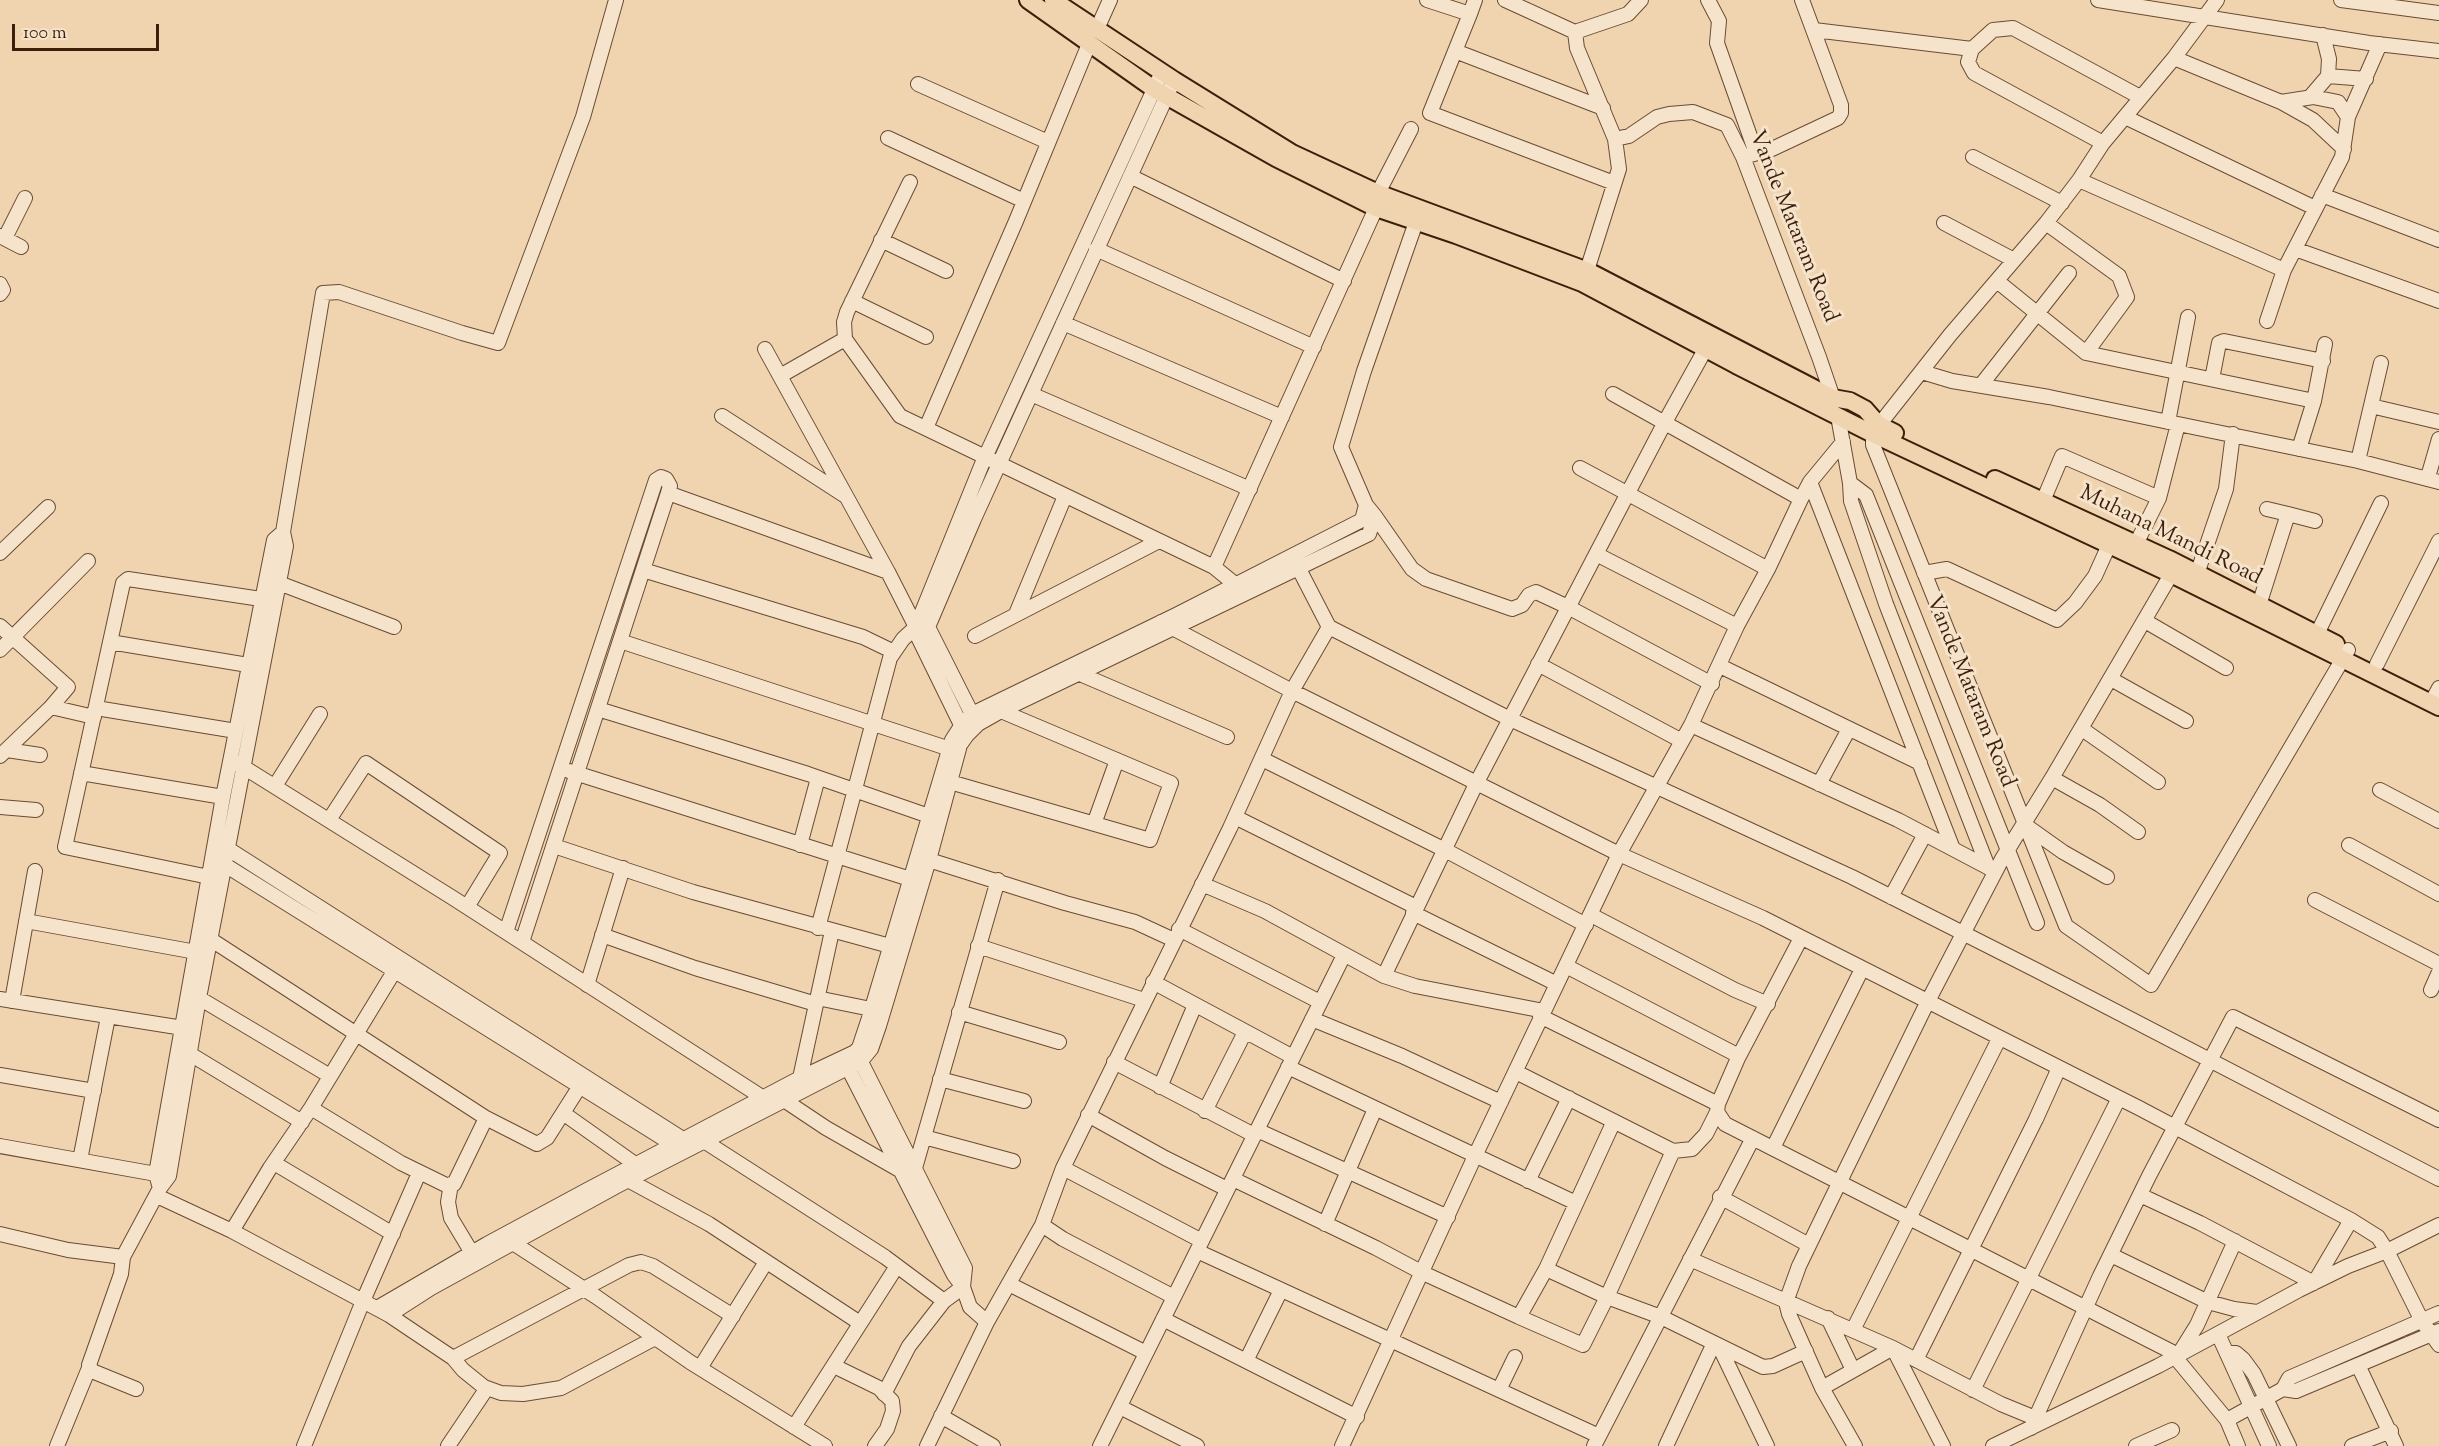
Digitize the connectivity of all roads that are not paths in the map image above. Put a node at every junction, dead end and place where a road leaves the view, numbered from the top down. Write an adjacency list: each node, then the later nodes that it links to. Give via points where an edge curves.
1 (616, 0): 146 (street, via 584,117 498,343 339,292 323,293 283,532 273,540)
2 (1028, 0): 20 (main road)
3 (1053, 0): 20 (main road)
4 (1110, 0): 20 (street)
5 (1426, 0): 15 (street)
6 (1475, 0): 15 (street)
7 (1505, 0): 18 (street)
8 (1708, 0): 43 (street, via 1719,21 1717,43)
9 (1802, 0): 17 (street)
10 (2098, 0): 16 (street)
11 (2217, 0): 16 (street)
12 (2341, 0): 14 (street)
13 (1635, 3): 18 (street, via 1628,14)
14 (2439, 13)
15 (1470, 14): 23 (street)
16 (2206, 16): 19 (street); 25 (street)
17 (1814, 30): 22 (street); 43 (street, via 1841,113 1782,145)
18 (1575, 32): 34 (street, via 1577,48)
19 (2324, 35): 21 (street); 27 (street)
20 (1093, 37): 26 (main road); 30 (main road); 40 (street)
21 (2380, 44): 24 (street); 28 (street)
22 (1972, 49): 31 (street, via 1993,30 2013,28); 41 (street, via 1968,62 1974,73)
23 (1455, 51): 34 (street); 48 (street, via 1430,113)
24 (2439, 51)
25 (2174, 58): 31 (street); 33 (street)
26 (1168, 76): 30 (street); 51 (main road)
27 (2328, 76): 28 (street); 32 (street)
28 (2366, 79): 36 (street)
29 (918, 84): 40 (street)
30 (1160, 92): 45 (street); 51 (main road, via 1276,158); 110 (street)
31 (2140, 97): 35 (street)
32 (2310, 97): 33 (street); 36 (street, via 2338,102)
33 (2281, 102): 42 (street, via 2313,120)
34 (1603, 108): 39 (street)
35 (2125, 117): 41 (street); 54 (street)
36 (2348, 117): 42 (street)
37 (1411, 129): 51 (street)
38 (888, 138): 52 (street)
39 (1615, 139): 43 (street, Vande Mataram Road, via 1629,136 1657,117 1693,112 1728,125); 48 (street, via 1619,169)
40 (1048, 142): 52 (street)
41 (2103, 143): 46 (street)
42 (2344, 149): 49 (street)
43 (1750, 155): 95 (street, Vande Mataram Road)
44 (1973, 157): 53 (street)
45 (1130, 176): 62 (street); 69 (street)
46 (2079, 180): 53 (street); 65 (street)
47 (910, 182): 59 (street)
48 (1614, 183): 68 (street)
49 (2322, 195): 54 (street); 60 (street)
50 (25, 198): 58 (street)
51 (1377, 200): 55 (main road); 68 (main road); 69 (street)
52 (1024, 201): 104 (street)
53 (2062, 203): 57 (street)
54 (2315, 208): 63 (street)
55 (1416, 222): 68 (main road); 128 (street, via 1341,447)
56 (1944, 223): 64 (street)
57 (2046, 224): 64 (street); 85 (street, via 2119,276 2127,297)
58 (2, 237): 61 (street)
59 (881, 240): 66 (street); 74 (street)
60 (2439, 240)
61 (21, 246)
62 (1096, 249): 78 (street); 82 (street)
63 (2295, 249): 65 (street); 73 (street)
64 (2014, 260): 70 (street)
65 (2284, 270): 77 (street)
66 (946, 272)
67 (2069, 273): 75 (street)
68 (1585, 277): 83 (main road); 95 (main road)
69 (1344, 281): 82 (street)
70 (1997, 281): 75 (street); 88 (street)
71 (0, 284): 72 (street)
72 (0, 294)
73 (2438, 297)
74 (852, 301): 79 (street); 80 (street, via 844,322)
75 (2038, 314): 85 (street); 92 (street)
76 (2188, 317): 89 (street)
77 (2268, 321)
78 (1063, 323): 93 (street); 100 (street)
79 (926, 337)
80 (845, 339): 90 (street); 104 (street, via 900,416)
81 (2325, 344): 86 (street)
82 (1314, 347): 100 (street)
83 (1707, 348): 99 (main road); 101 (street)
84 (765, 349): 90 (street)
85 (2086, 353): 89 (street)
86 (2323, 361): 91 (street, via 2224,341 2219,343); 96 (street)
87 (2380, 363): 97 (street)
88 (1922, 372): 92 (street); 105 (street)
89 (2177, 373): 91 (street); 103 (street)
90 (780, 376): 120 (street)
91 (2212, 379): 96 (street)
92 (1981, 385): 103 (street)
93 (1031, 394): 112 (street); 117 (street)
94 (1613, 394): 101 (street)
95 (1833, 399): 99 (main road, Vande Mataram Road); 105 (main road, via 1850,401 1865,409)
96 (2314, 401): 109 (street)
97 (2371, 406): 102 (street); 111 (street)
98 (722, 416): 120 (street)
99 (1838, 416): 105 (main road); 108 (street, Vande Mataram Road)
100 (1282, 417): 117 (street)
101 (1665, 422): 118 (street); 123 (street)
102 (2439, 422)
103 (2173, 423): 106 (street); 122 (street)
104 (926, 428): 110 (street)
105 (1876, 430): 124 (main road, Muhana Mandi Road); 134 (main road); 144 (street, via 1873,446)
106 (2233, 434): 109 (street); 145 (street, via 2226,489)
107 (2439, 439): 114 (street)
108 (1843, 442): 115 (street); 116 (street, Vande Mataram Road)
109 (2299, 449): 111 (street)
110 (985, 458): 112 (street); 157 (street)
111 (2358, 461): 114 (street)
112 (999, 465): 121 (street); 157 (street)
113 (1580, 468): 118 (street)
114 (2434, 479)
115 (1810, 482): 123 (street); 199 (street)
116 (1850, 483): 231 (street, Vande Mataram Road, via 1866,495); 239 (street, Vande Mataram Road, via 1851,501 1886,604)
117 (1250, 489): 138 (street)
118 (1628, 492): 136 (street); 140 (street)
119 (668, 493): 142 (street); 143 (street); 201 (street, via 669,482 661,477 656,480)
120 (846, 496): 143 (street)
121 (1065, 496): 131 (street); 151 (street)
122 (2159, 498): 124 (street, via 2062,456); 133 (street)
123 (1801, 499): 140 (street)
124 (2043, 501): 133 (main road, Muhana Mandi Road)
125 (2381, 503): 159 (street)
126 (48, 507): 135 (street)
127 (2267, 509): 129 (street)
128 (1370, 511): 139 (street, via 1369,534); 147 (street, via 1362,520); 150 (street, via 1412,569 1426,579 1512,609 1536,592)
129 (2288, 514): 130 (street); 149 (street)
130 (2315, 521)
131 (1159, 541): 138 (street); 151 (street)
132 (2439, 541): 168 (street)
133 (2136, 544): 141 (main road, Muhana Mandi Road)
134 (2109, 545): 141 (main road); 144 (street, via 2095,576 2057,620 1947,569)
135 (0, 553)
136 (1596, 554): 150 (street); 155 (street)
137 (88, 561): 160 (street)
138 (1214, 567): 147 (street)
139 (1299, 569): 147 (street); 158 (street)
140 (1768, 569): 155 (street)
141 (2174, 569): 145 (main road, Muhana Mandi Road); 152 (street); 166 (main road)
142 (643, 570): 163 (street); 165 (street, via 863,637)
143 (888, 573): 157 (street)
144 (1924, 573): 222 (street)
145 (2197, 574): 149 (main road, Muhana Mandi Road)
146 (272, 580): 148 (street); 156 (street); 200 (street)
147 (1238, 591): 154 (street)
148 (261, 599): 162 (street, via 128,579 123,583); 169 (street)
149 (2259, 605): 159 (main road, Muhana Mandi Road)
150 (1568, 607): 167 (street); 174 (street)
151 (1016, 614): 161 (street)
152 (2145, 621): 171 (street); 173 (street)
153 (0, 626): 160 (street)
154 (1166, 626): 172 (street); 175 (street); 183 (street)
155 (1737, 626): 170 (street)
156 (394, 627)
157 (922, 627): 165 (street, via 903,639); 183 (street); 189 (street, via 918,638)
158 (1329, 627): 175 (street); 182 (street)
159 (2317, 634): 166 (main road, Muhana Mandi Road)
160 (13, 636): 164 (street); 177 (street, via 68,687)
161 (975, 636)
162 (110, 642): 169 (street); 180 (street)
163 (620, 642): 178 (street); 185 (street)
164 (0, 650)
165 (894, 652): 185 (street)
166 (2345, 655): 168 (main road, Muhana Mandi Road); 176 (main road); 222 (street, via 2151,985 2066,926)
167 (1538, 664): 182 (street); 192 (street)
168 (2377, 664): 176 (main road, Muhana Mandi Road)
169 (248, 665): 190 (street)
170 (1720, 666): 174 (street); 187 (street)
171 (2226, 668)
172 (1080, 674): 179 (street); 191 (street)
173 (2111, 679): 184 (street); 188 (street)
174 (1712, 684): 186 (street)
175 (1292, 691): 197 (street); 207 (street)
176 (2437, 698)
177 (51, 707): 180 (street); 194 (street)
178 (598, 709): 203 (street); 204 (street)
179 (1002, 711): 183 (street); 198 (street)
180 (95, 712): 190 (street); 202 (street)
181 (320, 714): 210 (street)
182 (1510, 718): 207 (street); 211 (street)
183 (975, 719): 189 (street)
184 (2186, 721)
185 (873, 724): 193 (street); 212 (street)
186 (1691, 725): 192 (street); 209 (street)
187 (1849, 729): 199 (street); 209 (street)
188 (2082, 729): 205 (street); 208 (street)
189 (964, 730): 193 (street); 206 (street)
190 (236, 731): 196 (street)
191 (1227, 737)
192 (1682, 741): 211 (street)
193 (950, 749): 217 (street)
194 (4, 753): 195 (street)
195 (40, 755)
196 (230, 759): 200 (street); 214 (street)
197 (1262, 759): 218 (street); 232 (street)
198 (1117, 760): 221 (street); 221 (street, via 1172,783 1150,840)
199 (1920, 763): 230 (street)
200 (243, 766): 210 (street); 229 (street)
201 (562, 769): 203 (street); 256 (street)
202 (81, 773): 214 (street); 241 (street, via 65,847)
203 (577, 774): 226 (street); 228 (street)
204 (818, 778): 212 (street); 226 (street)
205 (2052, 778): 222 (street); 223 (street)
206 (950, 782): 221 (street); 236 (street)
207 (1477, 782): 232 (street); 233 (street)
208 (2158, 782)
209 (1820, 784): 224 (street)
210 (275, 786): 219 (street)
211 (1656, 787): 233 (street); 247 (street)
212 (854, 790): 217 (street); 234 (street)
213 (2380, 790): 220 (street)
214 (223, 797): 225 (street)
215 (0, 807): 216 (street)
216 (36, 810)
217 (929, 816): 243 (street)
218 (1235, 817): 245 (street); 250 (street)
219 (329, 819): 249 (street); 249 (street, via 366,763 500,853)
220 (2439, 821)
221 (1094, 824)
222 (2023, 824): 231 (street); 242 (street)
223 (2138, 832)
224 (1925, 834): 230 (street); 247 (street)
225 (215, 841): 229 (street); 235 (street)
226 (800, 844): 234 (street)
227 (2349, 845): 246 (street)
228 (554, 846): 238 (street); 262 (street)
229 (228, 848): 237 (street); 329 (street)
230 (1953, 849): 239 (street)
231 (2008, 849): 239 (street); 253 (street, Vande Mataram Road)
232 (1445, 850): 250 (street); 251 (street)
233 (1619, 854): 251 (street); 261 (street, via 1721,898)
234 (837, 856): 243 (street); 254 (street)
235 (212, 857): 237 (street); 241 (street)
236 (929, 860): 244 (street); 297 (street, via 872,1049)
237 (225, 865): 260 (street); 270 (street)
238 (623, 868): 254 (street); 259 (street)
239 (1992, 869): 257 (street)
240 (35, 871): 252 (street)
241 (209, 877): 265 (street)
242 (2107, 877)
243 (910, 879): 263 (street)
244 (998, 880): 258 (street); 264 (street)
245 (1202, 884): 258 (street); 266 (street, via 1265,911)
246 (2439, 894)
247 (1891, 897): 257 (street)
248 (2315, 900): 267 (street)
249 (467, 907): 256 (street)
250 (1415, 910): 272 (street); 274 (street)
251 (1588, 920): 268 (street); 283 (street)
252 (26, 921): 265 (street); 278 (street)
253 (2037, 923)
254 (818, 928): 255 (street)
255 (832, 931): 263 (street); 280 (street)
256 (506, 932): 262 (street)
257 (1963, 933): 282 (street); 298 (street)
258 (1176, 934): 273 (street); 281 (street)
259 (602, 935): 275 (street); 280 (street, via 707,972)
260 (210, 939): 277 (street); 292 (street)
261 (1801, 939): 269 (street); 283 (street)
262 (522, 942): 275 (street)
263 (890, 946): 285 (street)
264 (978, 946): 279 (street); 286 (street)
265 (196, 952): 290 (street)
266 (1344, 955): 272 (street); 281 (street)
267 (2439, 964)
268 (1566, 966): 274 (street); 296 (street)
269 (1862, 969): 282 (street); 331 (street)
270 (395, 970): 292 (street); 307 (street)
271 (2439, 972): 276 (street)
272 (1384, 976): 287 (street)
273 (1153, 982): 279 (street); 284 (street)
274 (1557, 984): 287 (street)
275 (586, 985): 312 (street)
276 (2431, 990)
277 (199, 998): 295 (street); 304 (street)
278 (6, 1000): 288 (street)
279 (1144, 1000): 299 (street)
280 (817, 1001): 285 (street); 305 (street)
281 (1320, 1002): 289 (street)
282 (1927, 1003): 293 (street); 345 (street)
283 (1768, 1004): 296 (street)
284 (1195, 1005): 291 (street); 308 (street)
285 (872, 1009): 297 (street)
286 (959, 1011): 294 (street); 306 (street)
287 (1542, 1014): 302 (street); 317 (street)
288 (108, 1017): 290 (street); 309 (street)
289 (1312, 1019): 300 (street); 314 (street)
290 (183, 1028): 348 (street)
291 (1245, 1032): 300 (street); 318 (street)
292 (357, 1034): 304 (street); 321 (street)
293 (1999, 1039): 301 (street); 353 (street)
294 (1059, 1042)
295 (190, 1054): 324 (street); 348 (street, via 169,1176)
296 (1739, 1056): 317 (street)
297 (852, 1060): 305 (street); 312 (street); 339 (street)
298 (2210, 1060): 323 (street, via 2233,1017); 325 (street); 342 (street)
299 (1114, 1062): 308 (street); 320 (street)
300 (1290, 1062): 316 (street); 326 (street)
301 (2059, 1068): 311 (street); 365 (street)
302 (1516, 1072): 310 (street); 314 (street)
303 (0, 1075): 309 (street)
304 (330, 1076): 315 (street)
305 (800, 1078): 312 (street)
306 (940, 1079): 313 (street); 327 (street)
307 (580, 1086): 319 (street); 329 (street)
308 (1160, 1087): 318 (street)
309 (94, 1091): 334 (street)
310 (1569, 1098): 322 (street); 344 (street)
311 (2119, 1098): 325 (street); 375 (street)
312 (774, 1101): 329 (street); 329 (street); 339 (street)
313 (1024, 1101)
314 (1501, 1102): 333 (street)
315 (311, 1108): 324 (street); 341 (street)
316 (1375, 1108): 333 (street); 340 (street)
317 (1717, 1108): 328 (street, via 1725,1124); 332 (street, via 1698,1144 1692,1149)
318 (1204, 1111): 326 (street)
319 (563, 1113): 321 (street, via 547,1138 537,1144); 337 (street)
320 (1088, 1115): 338 (street); 347 (street, via 1165,1158)
321 (486, 1118): 346 (street)
322 (1614, 1120): 332 (street); 351 (street)
323 (2439, 1120)
324 (302, 1122): 336 (street)
325 (2175, 1127): 349 (street); 354 (street)
326 (1256, 1132): 340 (street); 347 (street)
327 (924, 1137): 335 (street); 339 (street)
328 (1753, 1138): 331 (street); 350 (street)
329 (688, 1144): 337 (street); 343 (street); 372 (street)
330 (0, 1146): 334 (street)
331 (1773, 1148): 345 (street)
332 (1673, 1151): 382 (street)
333 (1475, 1156): 344 (street); 352 (street)
334 (81, 1160): 348 (street)
335 (1013, 1161)
336 (274, 1163): 358 (street); 360 (street)
337 (635, 1164): 367 (street)
338 (1063, 1168): 356 (street); 364 (street)
339 (909, 1170): 378 (street, via 965,1268)
340 (1347, 1171): 352 (street); 355 (street)
341 (420, 1173): 346 (street); 360 (street)
342 (2439, 1179)
343 (628, 1180): 362 (street); 371 (street, via 709,1224)
344 (1528, 1181): 351 (street)
345 (1839, 1183): 353 (street); 363 (street)
346 (451, 1184): 367 (street, via 451,1218)
347 (1230, 1184): 355 (street); 364 (street)
348 (158, 1186): 358 (street); 369 (street)
349 (2140, 1195): 361 (street); 368 (street)
350 (1720, 1197): 363 (street); 370 (street)
351 (1576, 1203): 373 (street)
352 (1448, 1217): 374 (street)
353 (1910, 1218): 365 (street); 399 (street)
354 (2351, 1220): 366 (street, via 2378,1237); 376 (street)
355 (1325, 1224): 374 (street)
356 (1042, 1225): 377 (street); 381 (street)
357 (2439, 1225): 366 (street)
358 (232, 1231): 383 (street)
359 (0, 1234): 369 (street, via 68,1250)
360 (393, 1234): 383 (street)
361 (2235, 1241): 376 (street); 386 (street)
362 (513, 1244): 379 (street); 388 (street)
363 (1809, 1245): 385 (street)
364 (1199, 1246): 380 (street); 381 (street)
365 (1971, 1250): 375 (street); 412 (street)
366 (2387, 1251): 376 (street); 396 (street)
367 (472, 1253): 388 (street)
368 (2111, 1255): 386 (street); 387 (street)
369 (123, 1257): 416 (street, via 122,1275)
370 (1690, 1259): 385 (street); 393 (street)
371 (766, 1262): 391 (street); 398 (street)
372 (897, 1266): 384 (street); 398 (street)
373 (1546, 1269): 382 (street); 392 (street)
374 (1423, 1273): 392 (street); 403 (street)
375 (2028, 1280): 387 (street); 424 (street)
376 (2314, 1283): 389 (street)
377 (1009, 1284): 397 (street); 407 (street)
378 (963, 1287): 384 (street); 397 (street, via 970,1307)
379 (584, 1289): 391 (street, via 641,1262); 402 (street); 411 (street)
380 (1281, 1290): 403 (street); 413 (street)
381 (1174, 1297): 395 (street)
382 (1607, 1297): 392 (street, via 1583,1345); 393 (street)
383 (363, 1301): 388 (street); 438 (street)
384 (944, 1301): 425 (street, via 909,1347)
385 (1786, 1302): 394 (street); 406 (street)
386 (2208, 1302): 389 (street); 409 (street)
387 (2086, 1308): 409 (street); 432 (street)
388 (383, 1312): 411 (street)
389 (2257, 1312): 400 (street)
390 (2439, 1313): 396 (street)
391 (733, 1316): 417 (street)
392 (1519, 1317)
393 (1661, 1317): 404 (street); 436 (street)
394 (1828, 1318): 399 (street); 418 (street)
395 (1163, 1319): 407 (street); 413 (street)
396 (2422, 1321): 401 (street); 422 (street, via 2289,1378)
397 (987, 1322): 429 (street)
398 (860, 1323): 415 (street)
399 (1853, 1330): 405 (street)
400 (2218, 1334): 408 (street); 409 (street)
401 (2437, 1337): 414 (street)
402 (656, 1338): 417 (street); 419 (street, via 561,1388 524,1394)
403 (1392, 1341): 423 (street); 430 (street)
404 (1717, 1344): 406 (street, via 1763,1367); 447 (street); 448 (street)
405 (1893, 1348): 412 (street); 418 (street); 450 (street)
406 (1806, 1351): 420 (street)
407 (1146, 1353): 428 (street)
408 (2227, 1353): 426 (street, via 2236,1353 2243,1359); 427 (street)
409 (2176, 1356): 431 (street); 432 (street)
410 (1515, 1357): 423 (street)
411 (453, 1358): 419 (street)
412 (1916, 1360): 424 (street)
413 (1246, 1361): 430 (street)
414 (2358, 1365): 422 (street, via 2296,1391); 435 (street)
415 (834, 1366): 425 (street); 433 (street)
416 (89, 1368): 421 (street); 437 (street)
417 (700, 1368): 433 (street)
418 (1853, 1370): 420 (street)
419 (487, 1388): 439 (street)
420 (1822, 1388): 449 (street)
421 (136, 1389)
422 (2283, 1389): 426 (street)
423 (1499, 1390): 436 (street)
424 (1973, 1390): 432 (street)
425 (884, 1394): 441 (street, via 892,1401 893,1411)
426 (2267, 1398): 427 (street); 455 (street)
427 (2250, 1400): 431 (street); 454 (street)
428 (1120, 1407): 444 (street); 445 (street)
429 (941, 1416): 442 (street); 443 (street)
430 (1357, 1417): 446 (street)
431 (2227, 1420): 453 (street)
432 (2033, 1423): 451 (street)
433 (794, 1427): 440 (street)
434 (2172, 1430): 452 (street)
435 (2391, 1431): 456 (street); 457 (street)
436 (1596, 1441)
437 (57, 1446)
438 (304, 1446)
439 (448, 1446)
440 (825, 1446)
441 (875, 1446)
442 (927, 1446)
443 (993, 1446)
444 (1100, 1446)
445 (1197, 1446)
446 (1342, 1446)
447 (1666, 1446)
448 (1767, 1446)
449 (1855, 1446)
450 (1943, 1446)
451 (1994, 1446)
452 (2136, 1446)
453 (2238, 1446)
454 (2270, 1446)
455 (2289, 1446)
456 (2352, 1446)
457 (2396, 1446)

